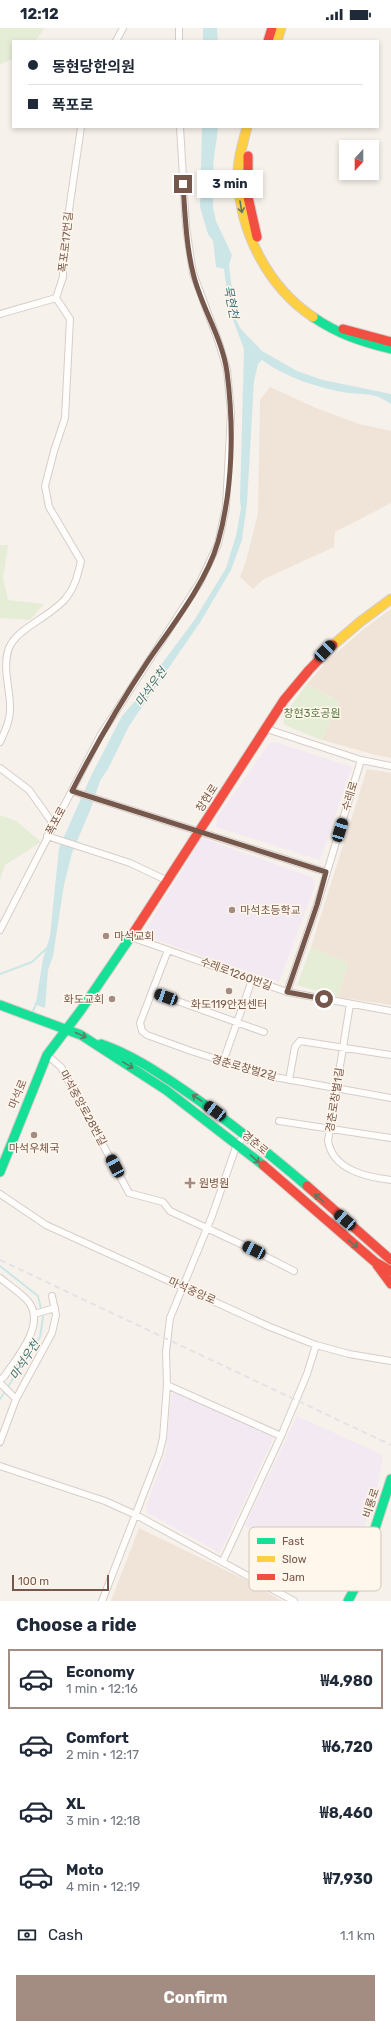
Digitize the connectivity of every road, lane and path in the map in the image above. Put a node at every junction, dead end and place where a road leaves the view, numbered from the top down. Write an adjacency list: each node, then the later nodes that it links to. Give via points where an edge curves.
1 (123, 28): 5 (street)
2 (179, 28): 6 (street)
3 (272, 28): 7 (main road)
4 (281, 28): 8 (main road)
5 (117, 40)
6 (179, 40)
7 (268, 40)
8 (277, 40)
9 (81, 128): 13 (street, 폭포로17번길, via 63,252 63,277)
10 (180, 128): 27 (street, 폭포로, via 186,227 193,273 219,342 226,370 231,412 226,506 218,544 200,582 119,705)
11 (247, 128): 17 (main road, one-way to 17, via 238,177 245,226 256,253 268,274 306,313 327,328)
12 (254, 128): 16 (main road, via 248,148 246,182 253,226 272,270 293,294 312,310 338,327)
13 (56, 298): 14 (street); 23 (street, via 70,319 65,418 45,486 49,507 81,561 75,582 66,598 18,635 9,648 6,665 11,708)
14 (0, 314)
15 (391, 336): 16 (main road)
16 (372, 337): 18 (main road)
17 (356, 341): 19 (main road); 20 (main road)
18 (391, 342)
19 (391, 349)
20 (391, 356)
21 (391, 599): 22 (main road, 창현로, via 363,618 309,666)
22 (266, 729): 24 (street); 29 (main road, 창현로)
23 (0, 742)
24 (361, 760): 25 (street); 31 (street, 수레로)
25 (391, 766)
26 (0, 768): 28 (street, via 29,790)
27 (72, 791): 28 (street, 폭포로); 29 (street)
28 (54, 824): 30 (street, 폭포로)
29 (200, 831): 31 (street); 32 (main road, 창현로)
30 (47, 836): 32 (street, via 130,863); 33 (street, 폭포로)
31 (326, 872): 38 (street, 수레로)
32 (166, 880): 34 (main road, 창현로)
33 (0, 930)
34 (131, 937): 35 (street, 수레로1260번길); 43 (main road, 창현로)
35 (168, 950): 36 (street, 수레로1260번길); 37 (street, 경춘로창벌2길)
36 (252, 980): 38 (street, 수레로1260번길); 42 (street)
37 (152, 992): 42 (street); 49 (street, 경춘로창벌2길, via 140,1023 142,1031 159,1041)
38 (287, 992): 39 (street, 수레로1260번길)
39 (350, 1004): 41 (street, 수레로1260번길); 46 (street, 경춘로창벌1길)
40 (0, 1005): 43 (main road, 경춘로)
41 (391, 1011)
42 (236, 1023): 44 (street); 49 (street)
43 (65, 1029): 45 (main road, 경춘로, one-way to 45); 47 (main road, 마석로)
44 (264, 1032)
45 (96, 1043): 55 (main road, 경춘로, one-way to 45, via 148,1066 119,1050); 57 (main road, 경춘로, one-way to 57, via 166,1090)
46 (343, 1047): 48 (street); 50 (street, via 300,1041 295,1047); 51 (street, 경춘로창벌1길)
47 (47, 1055): 58 (main road, 마석로); 61 (street, 마석중앙로28번길, via 61,1067 129,1193 163,1202 170,1211)
48 (391, 1055)
49 (223, 1062): 50 (street, 경춘로창벌2길)
50 (289, 1080): 51 (street, 경춘로창벌2길)
51 (336, 1089): 52 (street, 경춘로창벌2길); 54 (street, 경춘로창벌1길)
52 (391, 1098)
53 (279, 1121): 54 (street)
54 (330, 1128): 56 (street); 59 (street, 경춘로창벌1길, via 330,1148 340,1163 364,1174)
55 (246, 1134): 57 (street); 62 (main road, 경춘로, one-way to 55)
56 (391, 1138)
57 (238, 1144): 61 (street); 63 (main road, 경춘로, one-way to 63)
58 (0, 1172)
59 (391, 1180)
60 (1, 1196): 68 (street, 마석중앙로, via 46,1225)
61 (207, 1228): 64 (street, 마석중앙로28번길); 68 (street)
62 (391, 1260)
63 (375, 1262): 65 (main road, 경춘로); 67 (main road)
64 (294, 1271)
65 (391, 1271)
66 (0, 1278): 71 (street, via 28,1301)
67 (391, 1284)
68 (182, 1287): 72 (street, 마석중앙로); 75 (street, via 170,1318 168,1332)
69 (52, 1296): 70 (street)
70 (52, 1310): 71 (street); 76 (street, via 55,1325 52,1333)
71 (36, 1313): 74 (street, via 33,1333)
72 (316, 1345): 73 (street, 마석중앙로); 77 (street, via 307,1374)
73 (391, 1361)
74 (0, 1382): 76 (street)
75 (168, 1385): 77 (street); 81 (street, via 163,1438)
76 (13, 1397): 78 (street)
77 (281, 1436): 83 (street)
78 (0, 1442)
79 (0, 1466): 81 (street, via 105,1501)
80 (391, 1479): 82 (main road, 비룡로)
81 (136, 1515): 83 (street); 87 (street)
82 (375, 1527)
83 (223, 1561): 84 (street)
84 (249, 1576)
85 (276, 1591): 88 (street)
86 (353, 1591): 89 (main road, 비룡로)
87 (102, 1601)
88 (294, 1601)
89 (348, 1601)

